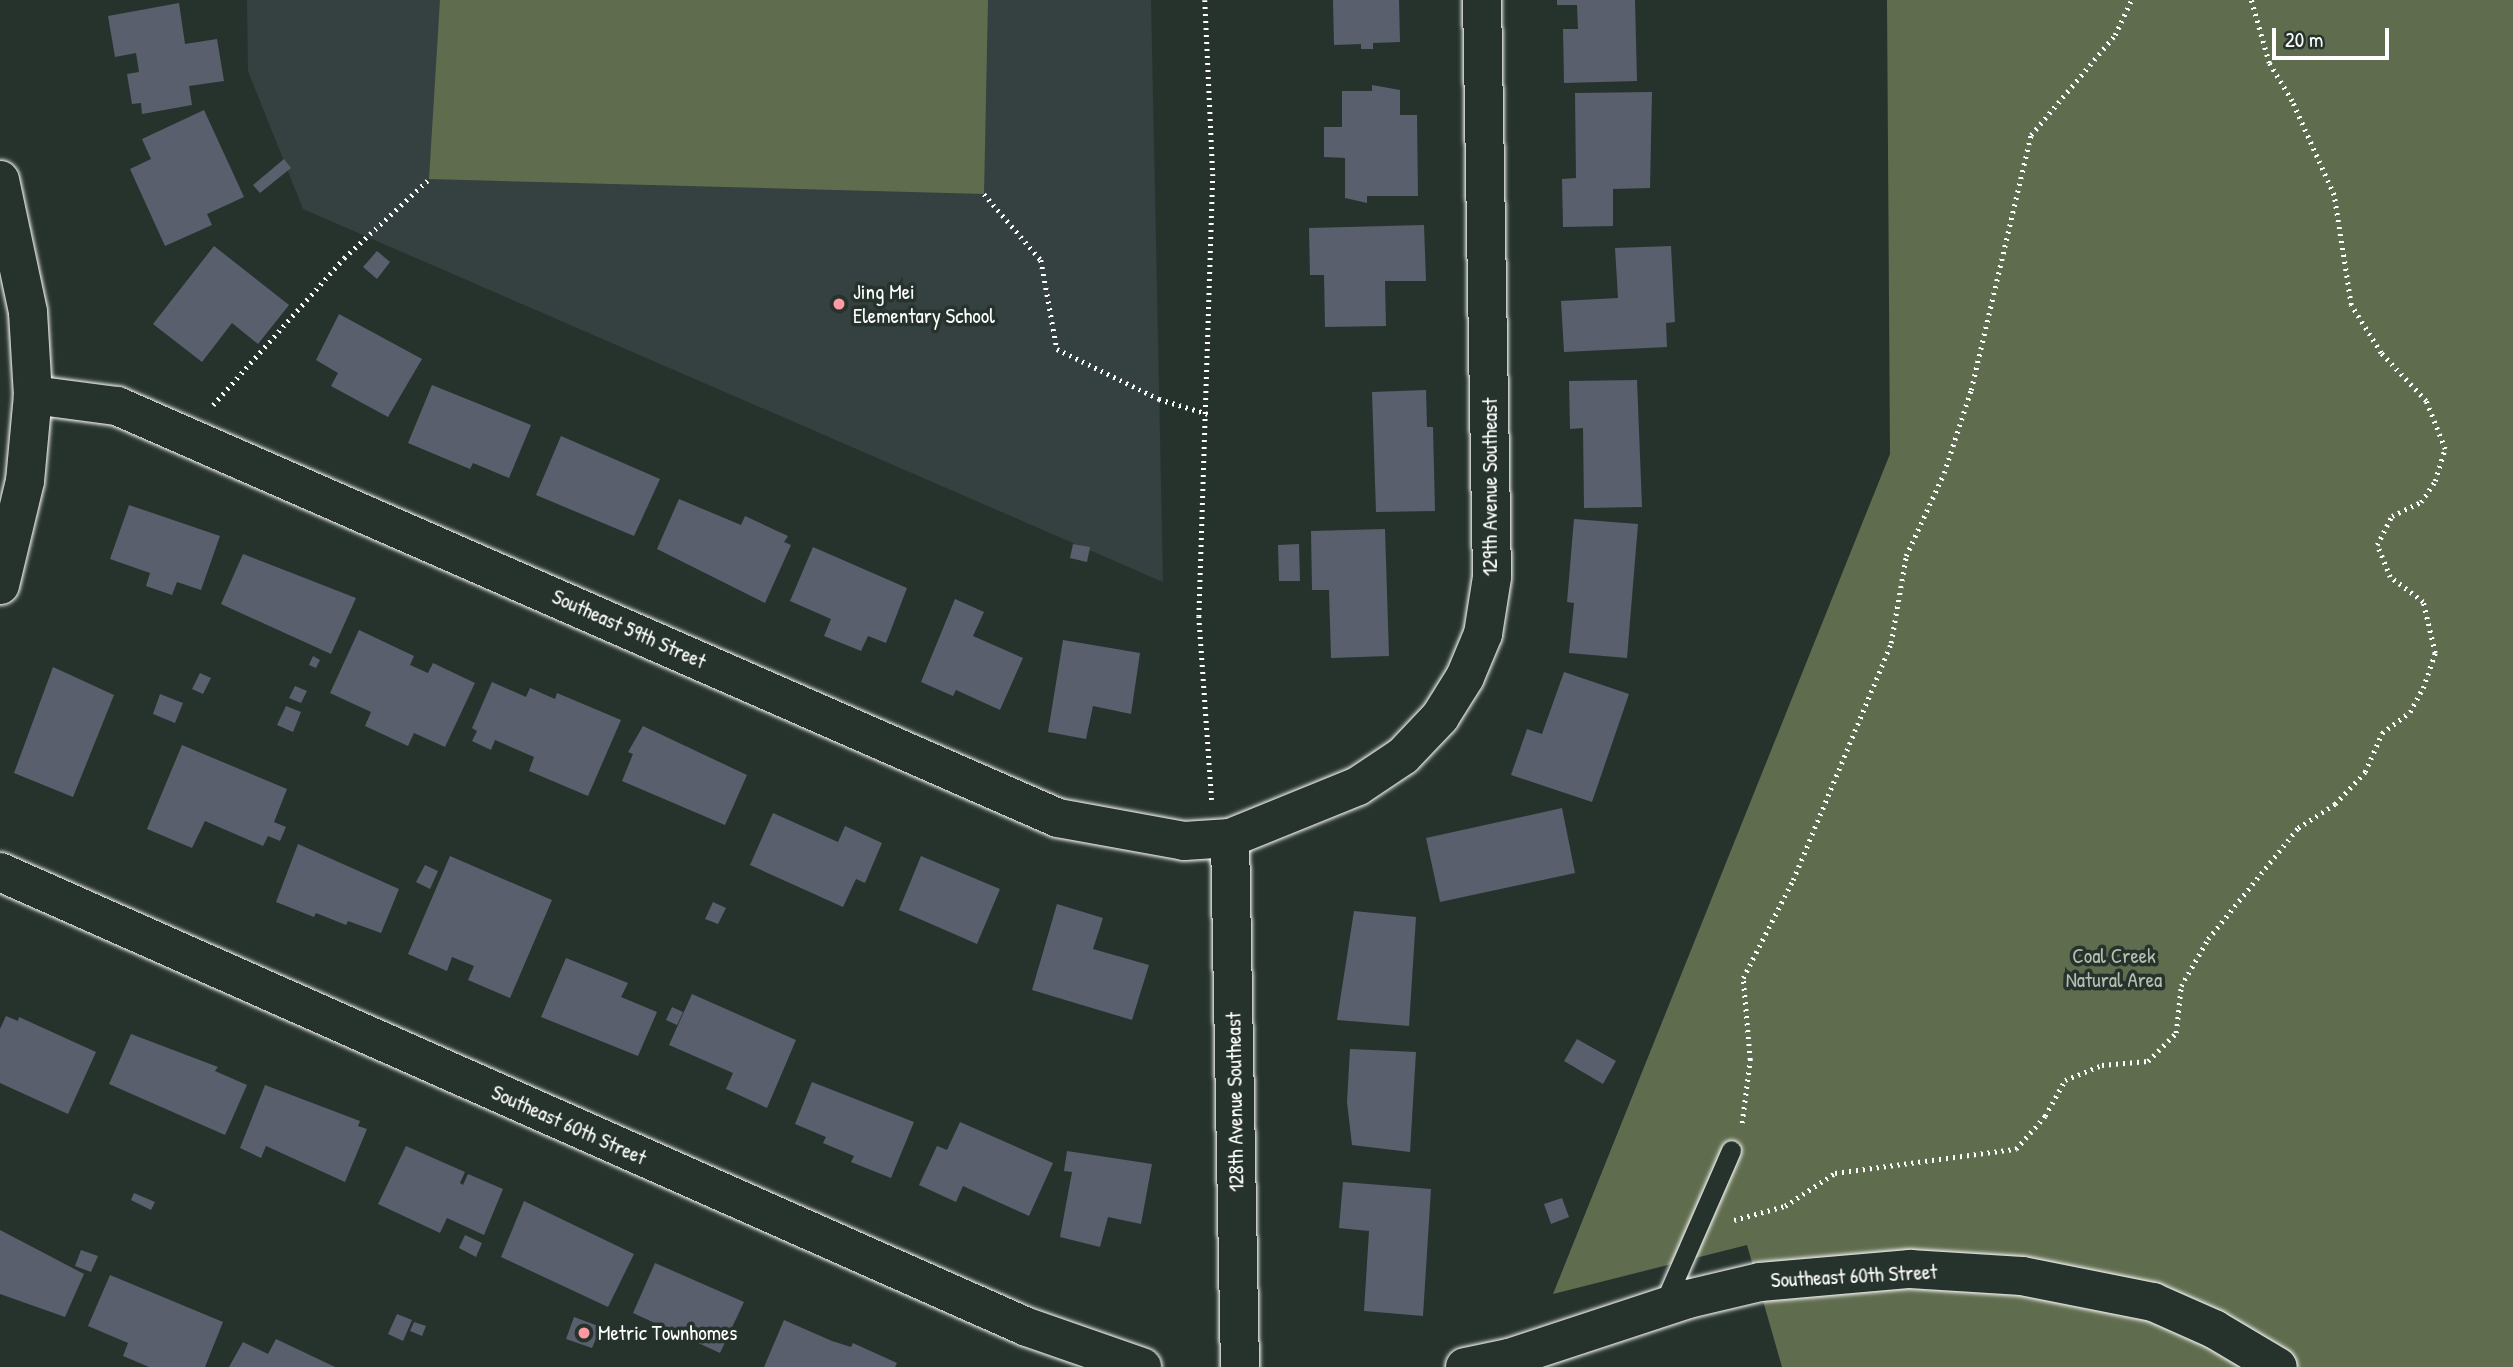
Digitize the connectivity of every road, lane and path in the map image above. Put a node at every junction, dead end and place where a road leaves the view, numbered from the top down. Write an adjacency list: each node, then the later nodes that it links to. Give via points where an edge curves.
1 (1205, 0): 9 (path, via 1213,174)
2 (1482, 0): 12 (street, 129th Avenue Southeast, via 1492,577 1483,634 1465,677 1440,718 1403,756 1358,786)
3 (2131, 0): 14 (path, via 2115,35 2031,135 1971,390 1944,473 1906,556 1891,643 1793,880 1743,978 1750,1060 1743,1119)
4 (2250, 0): 15 (path, via 2269,63 2292,101 2334,195 2351,305 2381,353 2426,401 2445,449 2435,481 2421,502 2392,516 2378,545 2390,577 2423,602 2435,653 2423,688 2410,712 2382,733 2365,772 2335,804 2298,828 2208,939 2182,986 2176,1033 2148,1061 2102,1065 2065,1080 2045,1116 2016,1149 1835,1173 1785,1206)
5 (429, 179): 10 (path, via 344,258)
6 (0, 180): 8 (street, via 28,312)
7 (984, 194): 9 (path, via 1041,260 1057,349 1159,399)
8 (33, 395): 10 (street, Southeast 59th Street, via 117,406); 11 (street, via 25,481)
9 (1208, 414): 12 (path, via 1199,615 1212,803)
10 (186, 434): 12 (street, Southeast 59th Street, via 1058,818 1184,841)
11 (0, 585)
12 (1230, 838): 19 (street, 128th Avenue Southeast)
13 (0, 872): 18 (street, Southeast 60th Street, via 1027,1327)
14 (1731, 1150): 16 (lane)
15 (1729, 1220)
16 (1663, 1307): 17 (street, Southeast 60th Street); 21 (street, Southeast 60th Street, via 1760,1282 1834,1273 1910,1269 2022,1276 2153,1302 2214,1329)
17 (1511, 1363): 20 (street, Southeast 60th Street)
18 (1142, 1367)
19 (1240, 1367)
20 (1465, 1367)
21 (2278, 1367)

